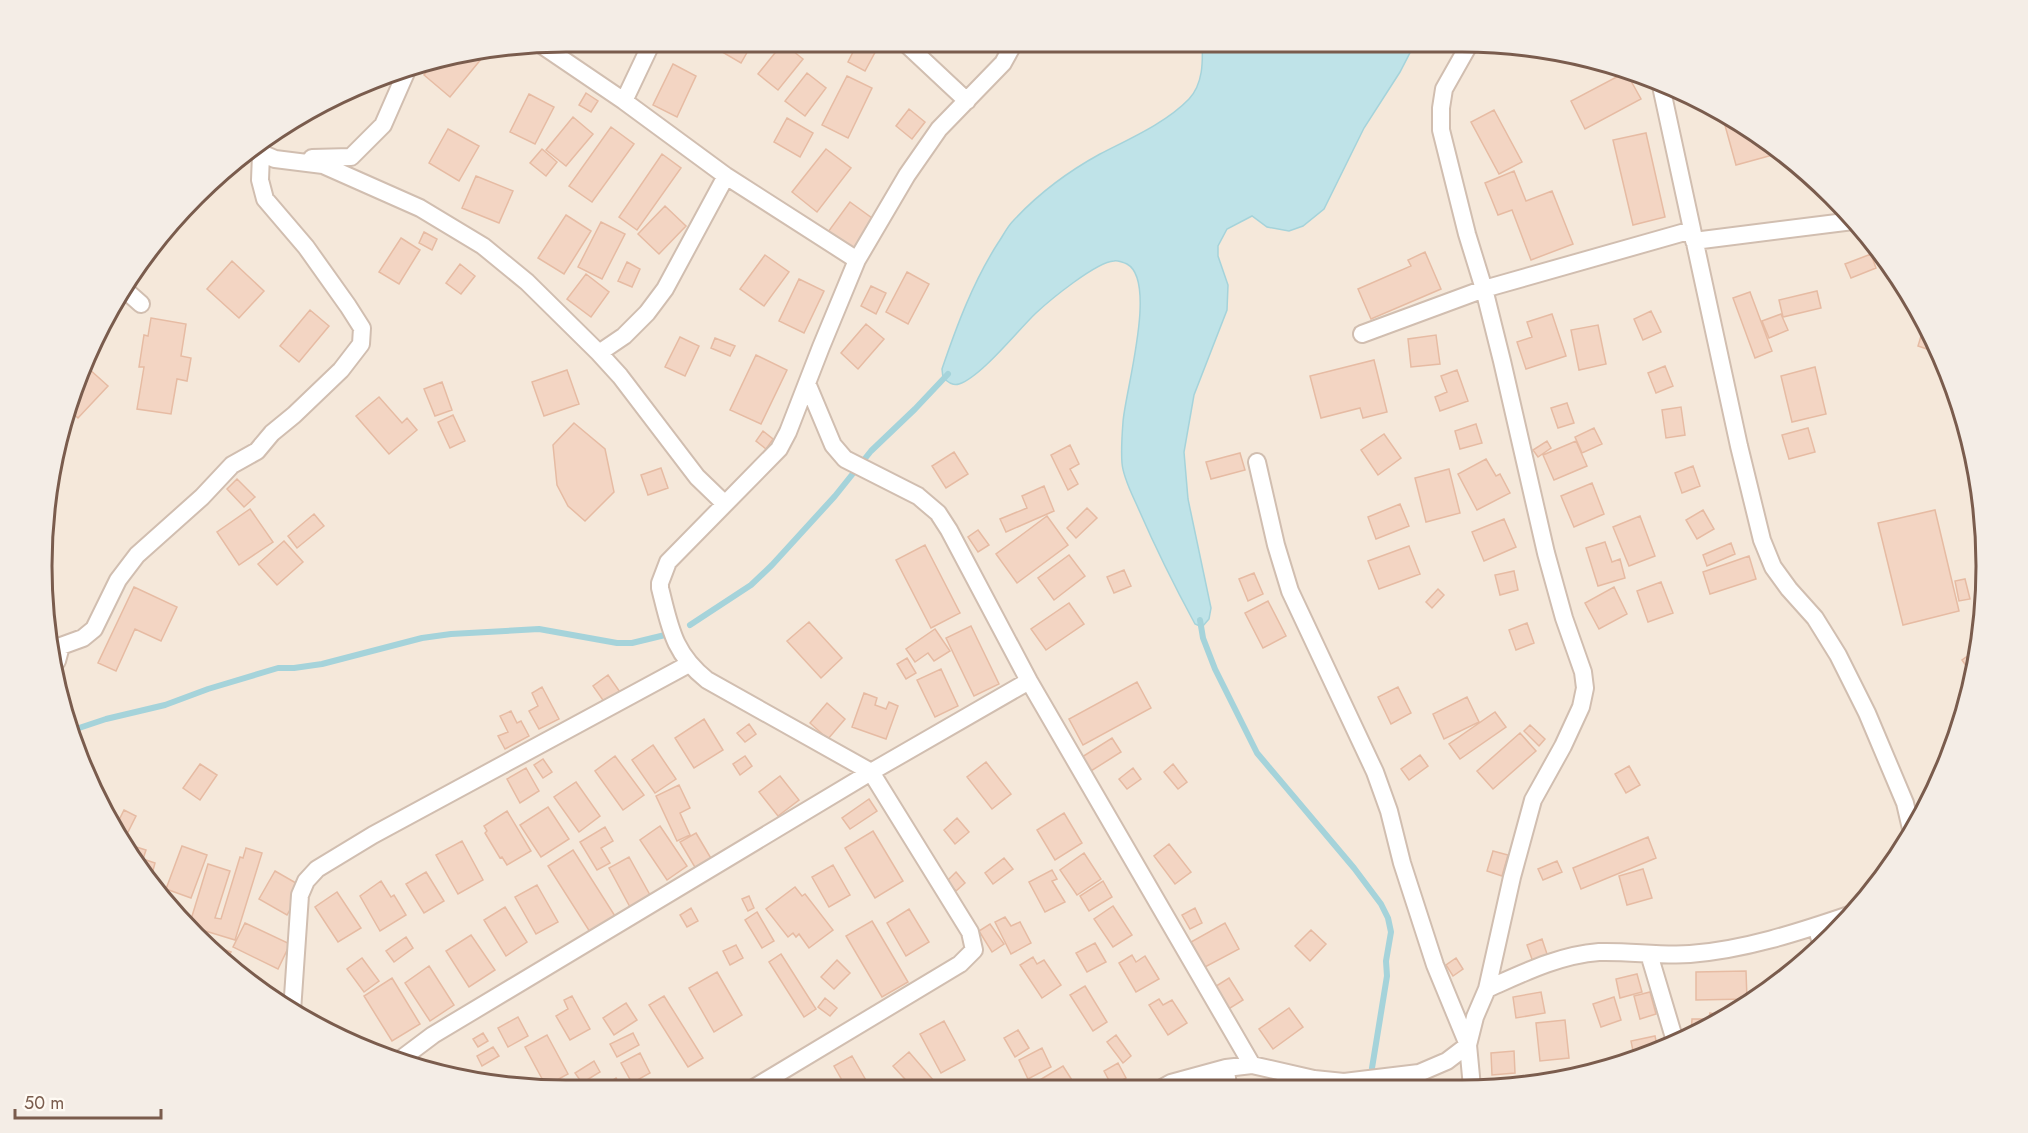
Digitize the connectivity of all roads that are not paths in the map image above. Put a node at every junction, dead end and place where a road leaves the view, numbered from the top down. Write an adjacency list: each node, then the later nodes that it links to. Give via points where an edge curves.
1 (647, 52): 8 (street)
2 (915, 52): 9 (street)
3 (1009, 52): 9 (street)
4 (1465, 52): 15 (street, via 1444,89 1442,130)
5 (553, 53): 8 (street)
6 (403, 79): 10 (street, via 383,124 351,156)
7 (1662, 94): 13 (street)
8 (624, 101): 11 (street)
9 (967, 101): 14 (street, via 939,129 907,175)
10 (262, 154): 19 (street, via 323,165 420,208 483,246 527,282); 23 (street, via 260,180 265,199 306,246 348,306 362,328 361,344 340,370 257,451 232,465 137,555 118,580 94,629 61,646)
11 (726, 176): 14 (street); 19 (street, via 665,290 624,336)
12 (1842, 222): 13 (street)
13 (1693, 235): 15 (street); 27 (street, via 1762,540 1773,567 1815,618 1838,655 1867,713)
14 (857, 260): 20 (street)
15 (1484, 289): 18 (street); 32 (street, via 1546,553 1585,688 1563,746 1533,800)
16 (130, 295): 17 (street)
17 (141, 304)
18 (1362, 334)
19 (599, 353): 22 (street, via 697,477)
20 (807, 383): 22 (street, via 779,449); 25 (street, via 833,445 845,459 918,496 938,513)
21 (1257, 462): 35 (street, via 1290,591 1375,772 1435,964)
22 (725, 504): 24 (street, via 668,562 660,583 673,638)
23 (60, 651)
24 (689, 664): 26 (street, via 707,680); 33 (street, via 317,869 300,896)
25 (1029, 681): 26 (street); 37 (street)
26 (871, 772): 36 (street); 39 (street, via 970,932 974,950 960,964)
27 (1909, 820)
28 (1834, 920): 29 (street)
29 (1816, 926): 30 (street); 31 (street, via 1734,948)
30 (1819, 936)
31 (1649, 954): 32 (street, via 1599,952 1560,958); 34 (street)
32 (1487, 989): 35 (street)
33 (293, 1001)
34 (1673, 1034)
35 (1468, 1045): 43 (street, via 1447,1061 1419,1073); 44 (street)
36 (406, 1055)
37 (1252, 1065): 38 (street); 42 (street)
38 (1227, 1068): 40 (street); 41 (street)
39 (767, 1080)
40 (1182, 1080)
41 (1228, 1080)
42 (1324, 1080)
43 (1361, 1080)
44 (1471, 1080)

